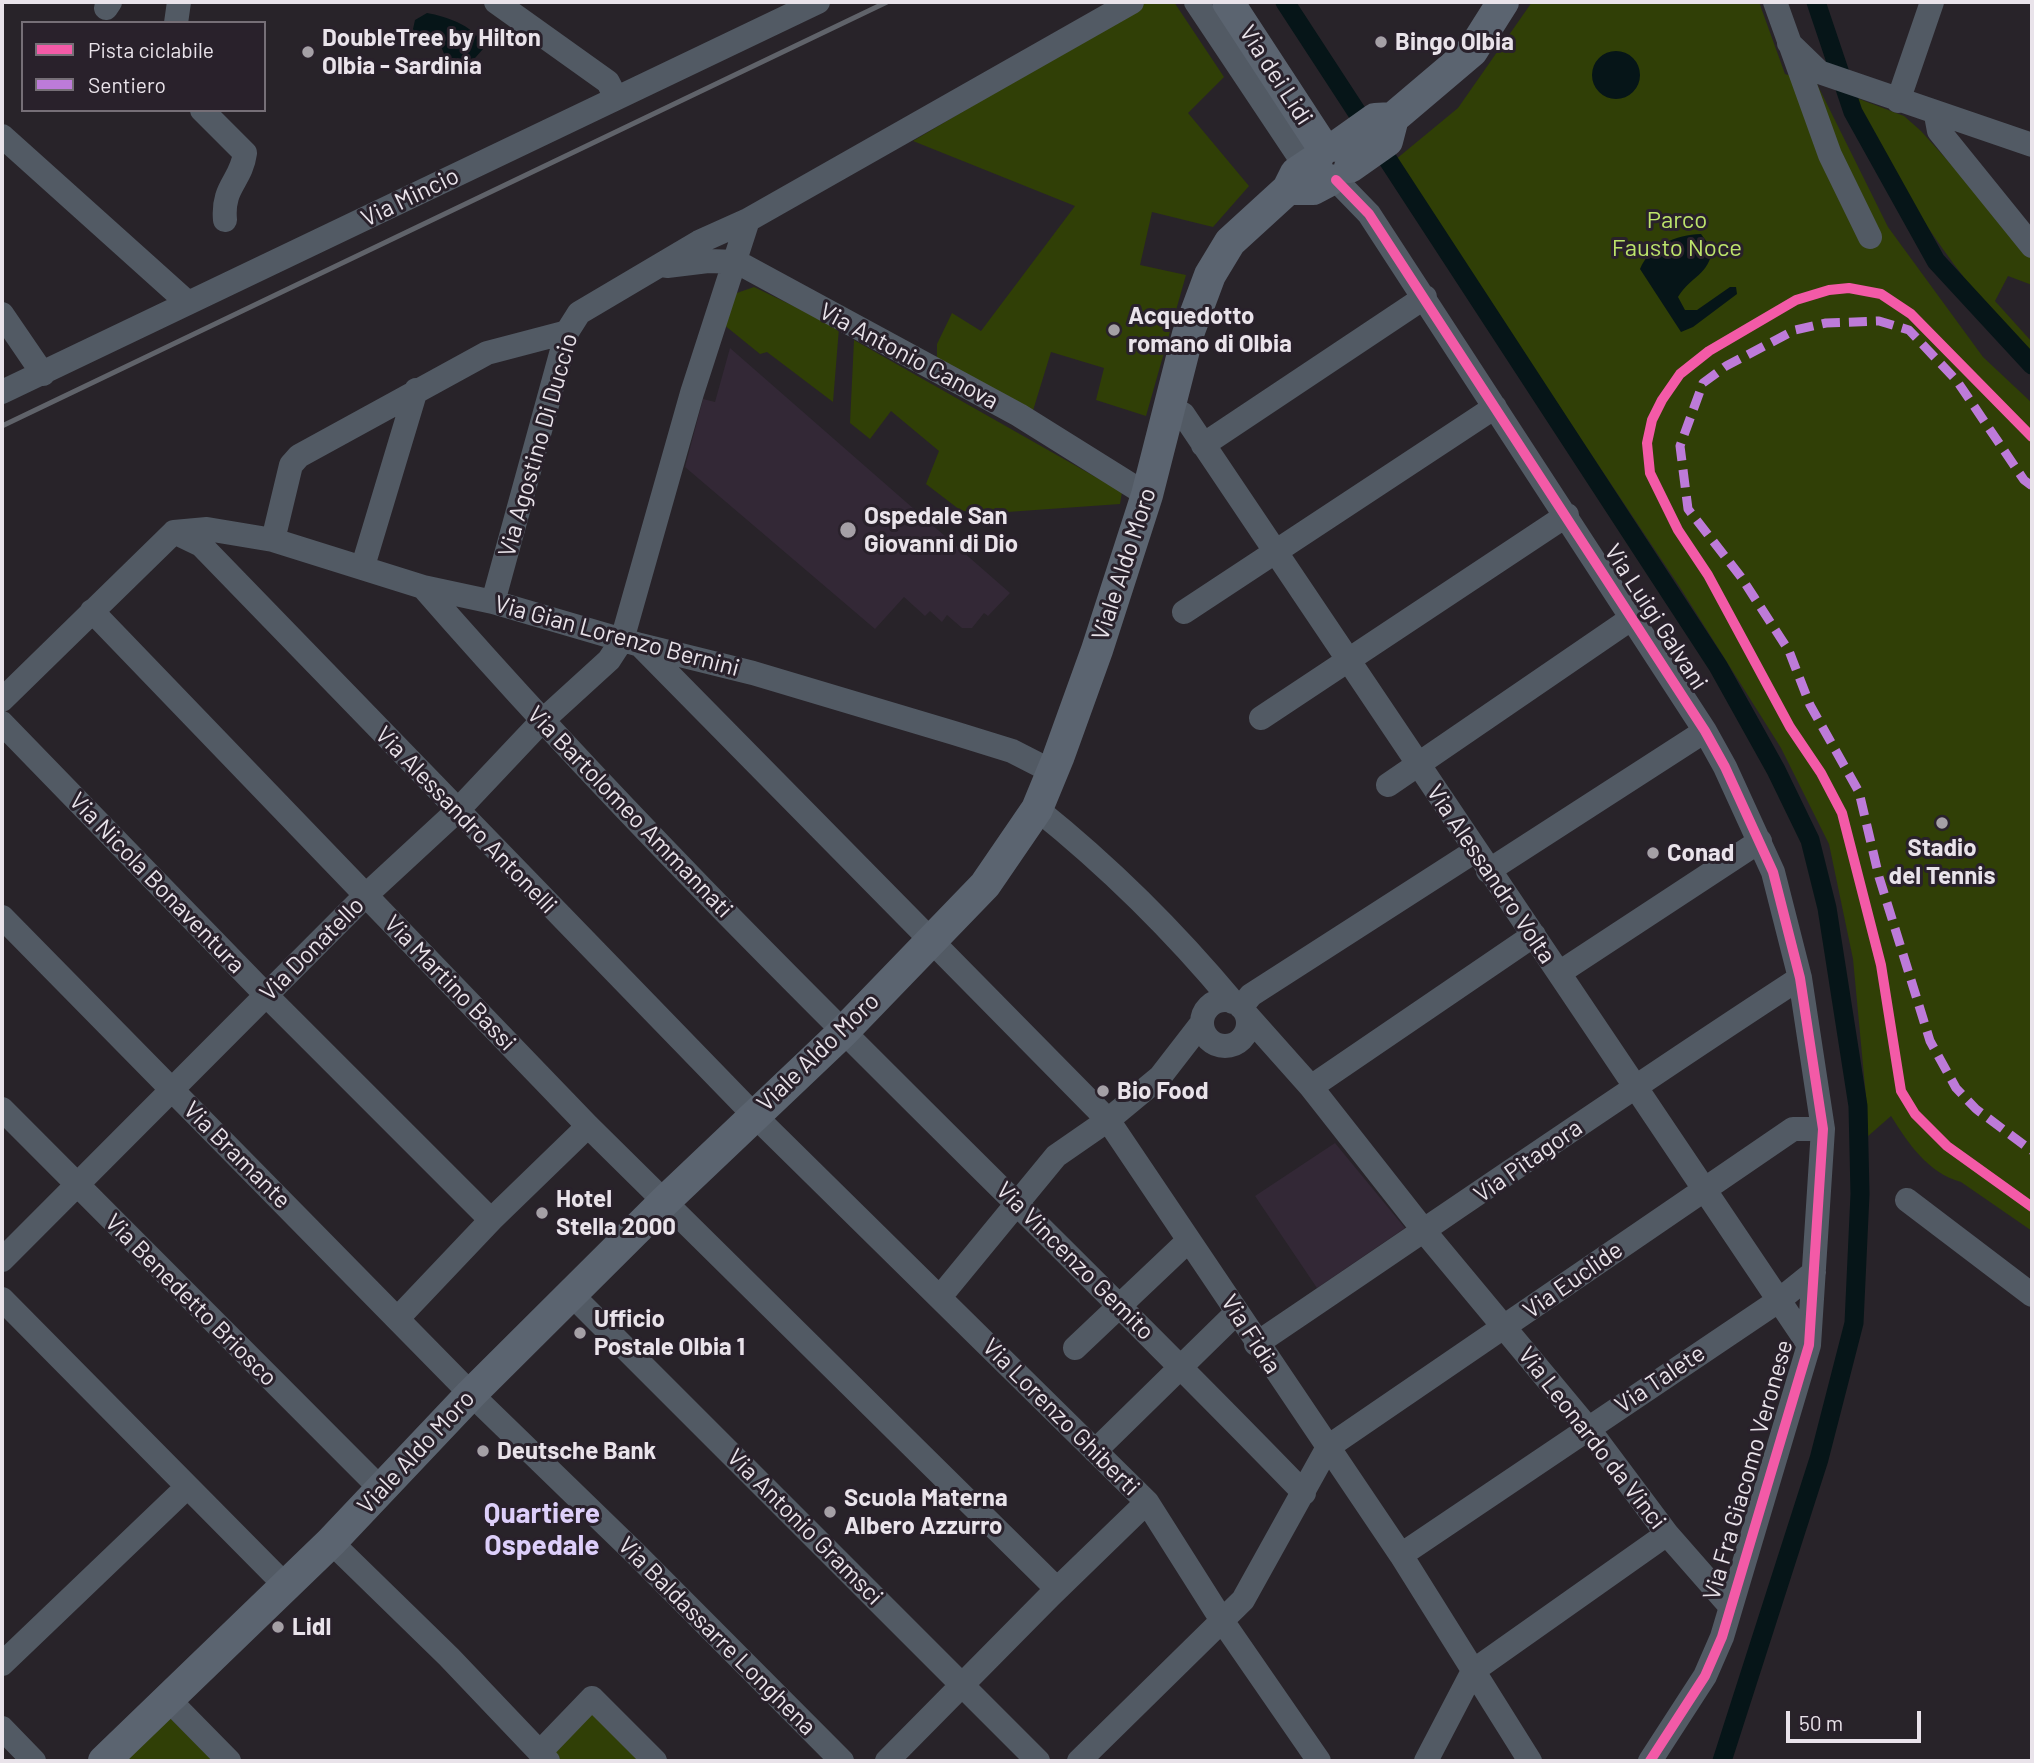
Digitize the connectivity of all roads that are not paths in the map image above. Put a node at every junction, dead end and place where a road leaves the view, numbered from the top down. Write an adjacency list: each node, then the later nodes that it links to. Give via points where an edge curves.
1 (179, 2): 10 (street)
2 (496, 2): 12 (street, via 608,82)
3 (818, 2): 12 (street, Via Mincio)
4 (1132, 2): 20 (street, Via Agostino Di Duccio)
5 (1196, 2): 18 (street, Via Luigi Galvani)
6 (1228, 2): 18 (main road, Via dei Lidi)
7 (1503, 2): 18 (main road, Viale Aldo Moro, via 1472,51)
8 (1775, 2): 11 (street)
9 (1932, 2): 13 (street)
10 (176, 21)
11 (1789, 43): 13 (street, via 1819,72); 21 (street, via 1830,155)
12 (616, 98): 26 (street, Via Mincio)
13 (1898, 101): 15 (street)
14 (204, 112): 19 (street, via 245,153 223,202)
15 (1936, 115): 17 (street); 22 (street, via 1939,131)
16 (2, 136): 26 (street)
17 (2032, 145)
18 (1341, 154): 25 (street, Via Luigi Galvani, via 1369,214); 32 (main road, Viale Aldo Moro, via 1230,242 1210,275 1188,334)
19 (225, 220)
20 (748, 220): 23 (street); 24 (street, Via Agostino Di Duccio)
21 (1870, 237)
22 (2032, 246)
23 (737, 262): 24 (street, Via Antonio Canova); 35 (street, Via Antonio Canova, via 1019,415); 46 (street, via 692,393)
24 (658, 267): 28 (street, Via Agostino Di Duccio, via 579,313)
25 (1425, 297): 33 (street, Via Luigi Galvani); 34 (street)
26 (188, 303): 29 (street, Via Mincio)
27 (2, 314): 29 (street)
28 (567, 331): 30 (street, via 487,354); 42 (street, Via Agostino Di Duccio)
29 (43, 374): 31 (street, Via Mincio)
30 (416, 390): 38 (street, via 299,456 291,465); 40 (street)
31 (2, 392)
32 (1171, 407): 34 (street, Via Alessandro Volta, via 1183,414); 35 (main road, Viale Aldo Moro)
33 (1495, 407): 36 (street, Via Luigi Galvani); 39 (street)
34 (1203, 445): 39 (street, Via Alessandro Volta)
35 (1147, 495): 56 (main road, Viale Aldo Moro)
36 (1567, 515): 45 (street, Via Luigi Galvani); 48 (street)
37 (174, 532): 38 (street, Via Gian Lorenzo Bernini, via 207,529); 43 (street); 59 (street, Via Alessandro Antonelli, via 201,545)
38 (273, 540): 40 (street, Via Gian Lorenzo Bernini)
39 (1275, 552): 44 (street); 48 (street, Via Alessandro Volta)
40 (363, 566): 41 (street, Via Gian Lorenzo Bernini)
41 (423, 587): 42 (street, Via Gian Lorenzo Bernini); 52 (street, Via Bartolomeo Ammannati)
42 (493, 602): 46 (street, Via Gian Lorenzo Bernini)
43 (92, 611): 50 (street); 62 (street, Via Martino Bassi)
44 (1184, 612)
45 (1632, 618): 54 (street, Via Luigi Galvani); 55 (street)
46 (631, 643): 47 (street, Via Gian Lorenzo Bernini); 49 (street, Via Fidia); 52 (street, Via Donatello)
47 (698, 660): 49 (street); 56 (street, Via Gian Lorenzo Bernini, via 1012,751)
48 (1346, 661): 51 (street); 55 (street, Via Alessandro Volta)
49 (675, 682): 65 (street, Via Fidia)
50 (2, 700)
51 (1261, 718)
52 (541, 722): 59 (street, Via Donatello); 72 (street, Via Bartolomeo Ammannati)
53 (2, 723): 69 (street, Via Nicola Bonaventura)
54 (1705, 731): 60 (street, Via Luigi Galvani); 61 (street)
55 (1417, 766): 57 (street); 61 (street, Via Alessandro Volta)
56 (1053, 772): 58 (main road, Viale Aldo Moro)
57 (1388, 785)
58 (1037, 809): 65 (main road, Viale Aldo Moro, via 985,885); 66 (street, Via Leonardo da Vinci, via 1082,845)
59 (457, 811): 62 (street, Via Donatello); 79 (street, Via Alessandro Antonelli)
60 (1760, 841): 67 (street); 68 (street, Via Luigi Galvani, via 1773,872)
61 (1481, 861): 64 (street, Via Alessandro Volta); 70 (street, via 1251,995)
62 (365, 895): 69 (street, Via Donatello); 81 (street, Via Martino Bassi)
63 (2, 916): 77 (street, Via Bramante)
64 (1534, 935): 67 (street, Via Alessandro Volta); 75 (street)
65 (930, 940): 72 (main road, Viale Aldo Moro); 80 (street, Via Fidia)
66 (1197, 958): 70 (street, Via Leonardo da Vinci); 71 (street, Via Leonardo da Vinci, via 1207,990)
67 (1559, 973): 76 (street, Via Alessandro Volta)
68 (1800, 978): 76 (street, Via Pitagora); 82 (street, Via Luigi Galvani)
69 (266, 995): 77 (street, Via Donatello); 88 (street, Via Nicola Bonaventura)
70 (1240, 1007): 71 (street, via 1215,1002); 73 (street, via 1246,1032); 75 (street, Via Leonardo da Vinci)
71 (1205, 1016): 73 (street, via 1209,1040); 74 (street)
72 (842, 1032): 79 (main road, Viale Aldo Moro); 87 (street, Via Vincenzo Gemito)
73 (1230, 1046): 74 (street); 75 (street, Via Leonardo da Vinci)
74 (1160, 1077): 80 (street)
75 (1304, 1079): 89 (street, Via Leonardo da Vinci)
76 (1634, 1087): 84 (street, Via Alessandro Volta); 89 (street, Via Pitagora)
77 (173, 1090): 83 (street, Via Donatello); 100 (street, Via Bramante)
78 (2, 1109): 83 (street, Via Benedetto Briosco)
79 (754, 1115): 86 (main road, Viale Aldo Moro); 95 (street, Via Lorenzo Ghiberti)
80 (1108, 1120): 87 (street, via 1056,1156); 90 (street, Via Fidia)
81 (587, 1126): 86 (street, Via Martino Bassi); 88 (street)
82 (1823, 1129): 84 (street, Via Euclide, via 1793,1129); 92 (street, Via Fra Giacomo Veronese)
83 (77, 1186): 91 (street, Via Donatello); 111 (street, Via Benedetto Briosco)
84 (1702, 1190): 97 (street, Via Alessandro Volta); 101 (street, Via Euclide)
85 (1907, 1200): 94 (street)
86 (665, 1201): 93 (main road, Viale Aldo Moro); 118 (street, Via Martino Bassi)
87 (1018, 1205): 95 (street); 98 (street, Via Vincenzo Gemito)
88 (491, 1220): 100 (street)
89 (1425, 1232): 101 (street, Via Leonardo da Vinci); 102 (street, Via Pitagora)
90 (1188, 1241): 98 (street); 99 (street, Via Fidia)
91 (2, 1260)
92 (1814, 1272): 97 (street, Via Talete); 103 (street, Via Fra Giacomo Veronese)
93 (571, 1294): 106 (main road, Viale Aldo Moro); 123 (street, Via Antonio Gramsci)
94 (2032, 1295)
95 (940, 1297): 109 (street, Via Lorenzo Ghiberti)
96 (2, 1299): 110 (street)
97 (1778, 1301): 103 (street, Via Alessandro Volta); 107 (street, Via Talete)
98 (1119, 1305): 104 (street); 105 (street, Via Vincenzo Gemito)
99 (1237, 1312): 102 (street, Via Fidia); 105 (street)
100 (398, 1318): 106 (street, Via Bramante)
101 (1504, 1327): 107 (street, Via Leonardo da Vinci); 108 (street, Via Euclide)
102 (1256, 1343): 108 (street, Via Fidia)
103 (1809, 1345): 119 (street, Via Fra Giacomo Veronese)
104 (1075, 1348)
105 (1180, 1365): 109 (street); 112 (street, Via Vincenzo Gemito)
106 (471, 1394): 111 (main road, Viale Aldo Moro); 131 (street, Via Baldassarre Longhena)
107 (1587, 1427): 114 (street, Via Leonardo da Vinci); 116 (street, Via Talete)
108 (1328, 1447): 112 (street); 116 (street, Via Fidia)
109 (1095, 1451): 113 (street, Via Lorenzo Ghiberti)
110 (186, 1488): 117 (street); 121 (street)
111 (381, 1489): 115 (main road, Viale Aldo Moro)
112 (1304, 1493): 120 (street, via 1243,1600)
113 (1147, 1502): 118 (street); 120 (street, Via Lorenzo Ghiberti)
114 (1667, 1534): 119 (street, Via Leonardo da Vinci); 122 (street)
115 (331, 1542): 117 (main road, Viale Aldo Moro); 126 (street)
116 (1401, 1555): 122 (street, Via Fidia)
117 (285, 1585): 124 (main road, Viale Aldo Moro)
118 (1057, 1589): 123 (street)
119 (1731, 1607): 138 (street, Via Fra Giacomo Veronese, via 1705,1676)
120 (1223, 1622): 134 (street); 135 (street, Via Lorenzo Ghiberti)
121 (2, 1664)
122 (1473, 1671): 136 (street); 137 (street, Via Fidia)
123 (963, 1685): 132 (street); 133 (street, Via Antonio Gramsci)
124 (169, 1700): 128 (main road, Viale Aldo Moro); 129 (street)
125 (2, 1728): 127 (street)
126 (544, 1757): 130 (street, via 592,1698)
127 (34, 1761)
128 (104, 1761)
129 (229, 1761)
130 (655, 1761)
131 (842, 1761)
132 (887, 1761)
133 (1038, 1761)
134 (1079, 1761)
135 (1319, 1761)
136 (1426, 1761)
137 (1531, 1761)
138 (1650, 1761)

